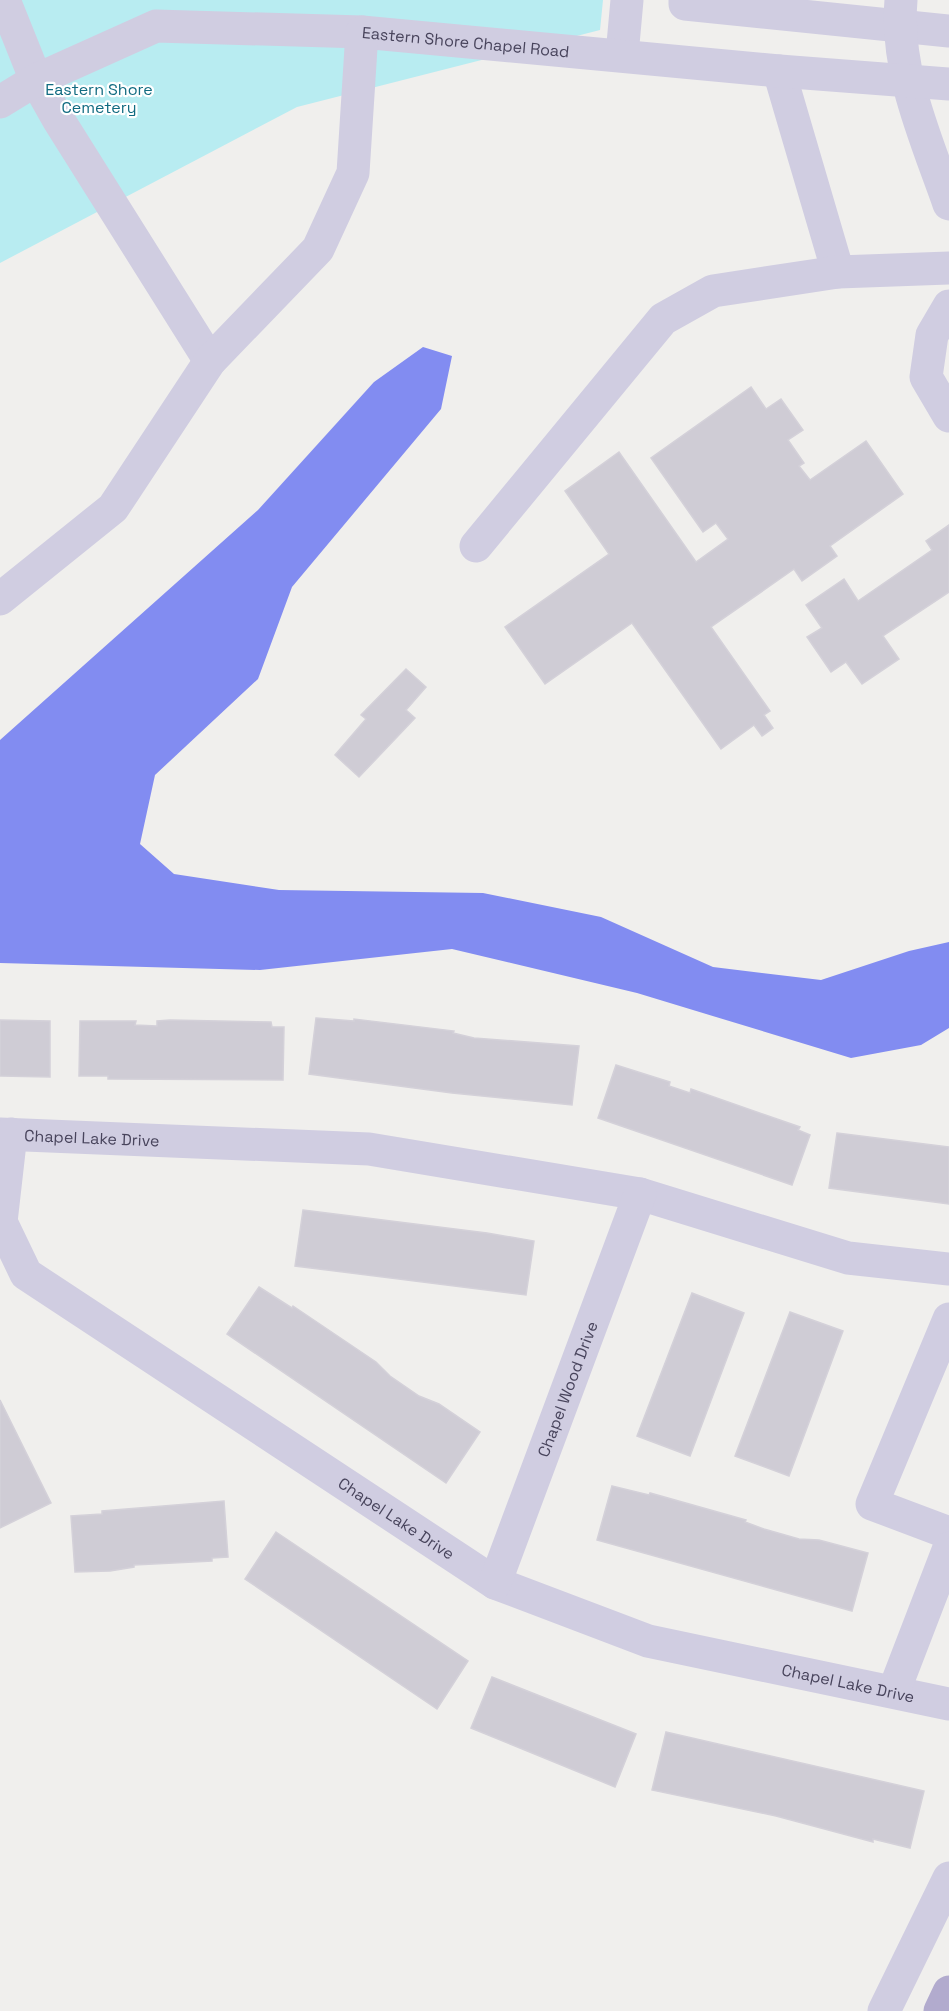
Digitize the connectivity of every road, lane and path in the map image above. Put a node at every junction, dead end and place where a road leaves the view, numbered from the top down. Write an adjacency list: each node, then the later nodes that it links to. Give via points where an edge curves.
1 (4, 0): 9 (street)
2 (627, 0): 7 (street)
3 (685, 0): 4 (street, via 684,4)
4 (900, 13): 6 (street); 10 (street)
5 (362, 32): 7 (street, Eastern Shore Chapel Road); 9 (street, Eastern Shore Chapel Road, via 156,26); 17 (street, via 353,173 318,249)
6 (949, 32)
7 (622, 55): 8 (street, Eastern Shore Chapel Road)
8 (779, 71): 10 (street, Eastern Shore Chapel Road); 15 (street)
9 (36, 80): 12 (street, Eastern Shore Chapel Road); 17 (street)
10 (907, 81): 11 (street, Eastern Shore Chapel Road); 13 (street)
11 (949, 84)
12 (0, 102)
13 (949, 204)
14 (949, 268): 15 (street)
15 (838, 272): 19 (street, via 713,291 663,320)
16 (949, 306): 18 (street, via 933,335 926,377)
17 (210, 361): 20 (street, via 113,508)
18 (949, 416)
19 (476, 546)
20 (0, 599)
21 (6, 1134): 22 (street, Chapel Lake Drive, via 369,1149); 27 (street, Chapel Lake Drive, via 2,1222 27,1274)
22 (640, 1194): 23 (street, Chapel Lake Drive, via 848,1258); 27 (street, Chapel Wood Drive)
23 (949, 1269)
24 (949, 1319): 25 (street, via 872,1504)
25 (949, 1533)
26 (949, 1548): 28 (street)
27 (495, 1583): 28 (street, Chapel Lake Drive, via 648,1641)
28 (894, 1691): 29 (street, Chapel Lake Drive)
29 (949, 1704)
30 (949, 1878): 32 (street)
31 (949, 1992): 33 (main road)
32 (884, 2011)
33 (940, 2011)

